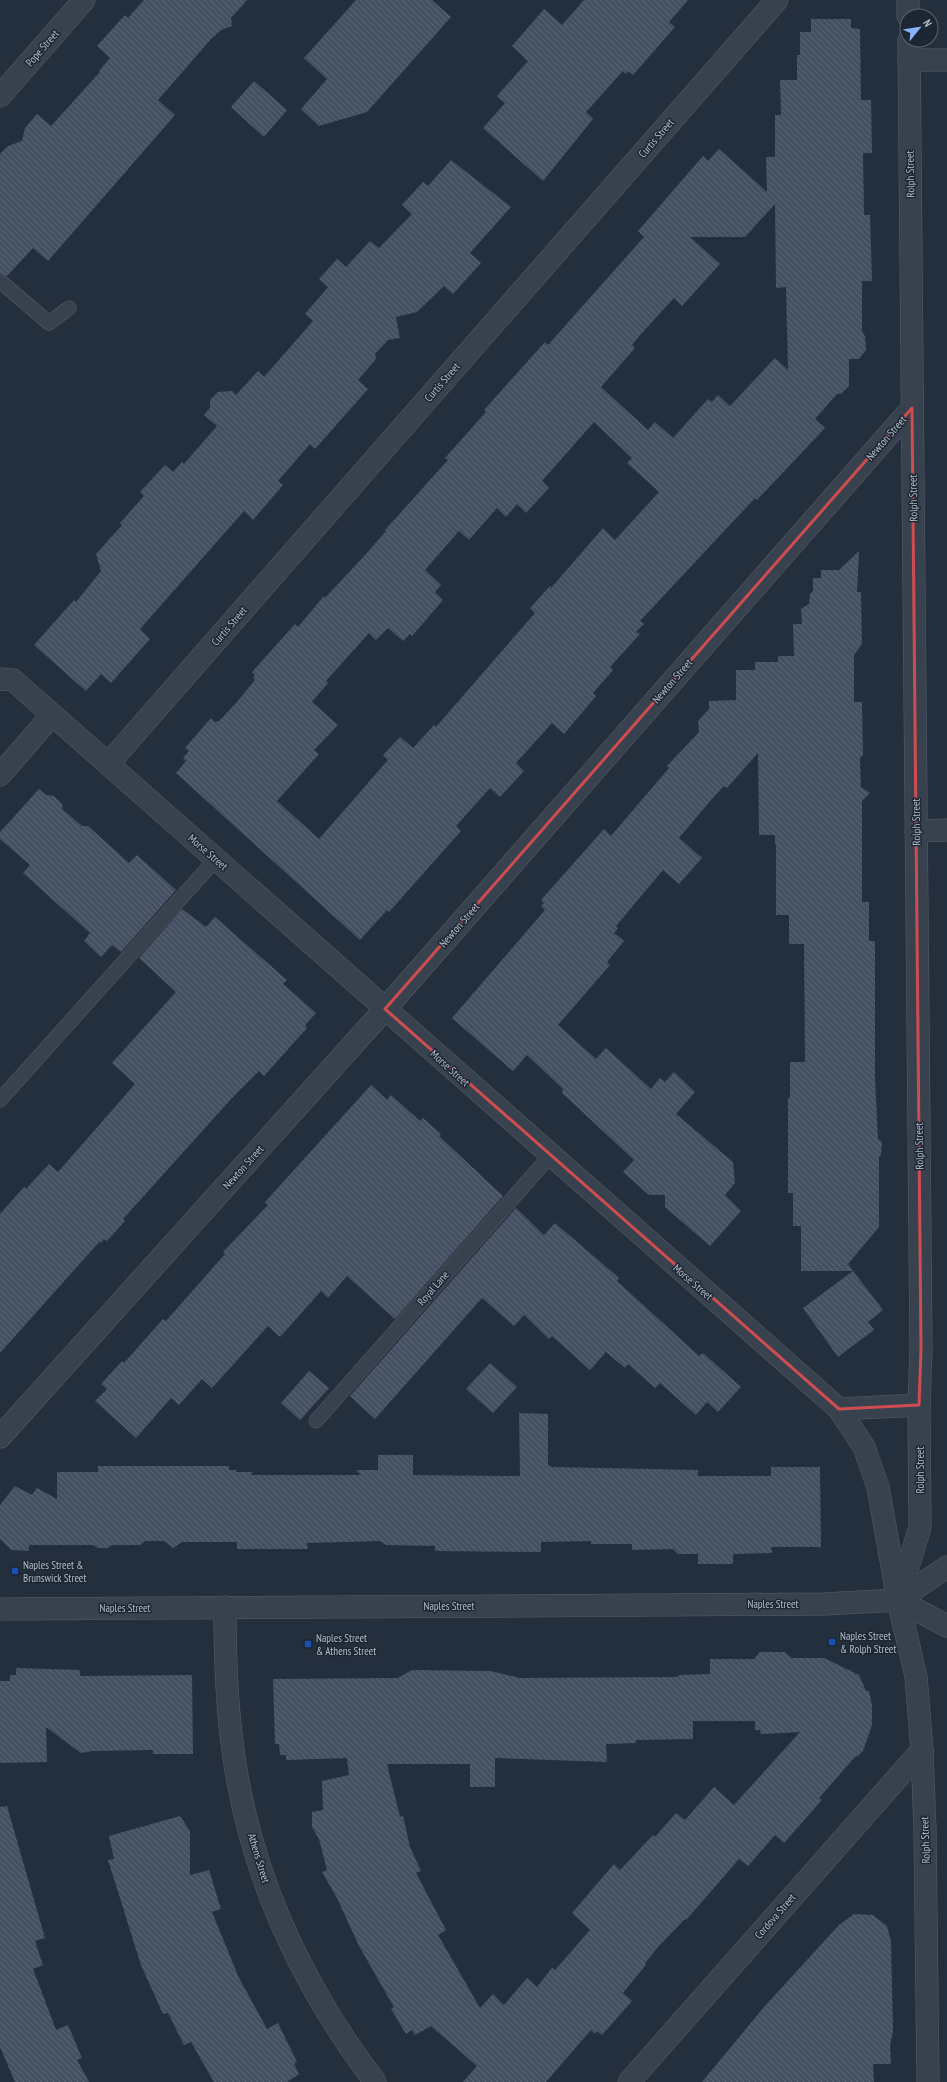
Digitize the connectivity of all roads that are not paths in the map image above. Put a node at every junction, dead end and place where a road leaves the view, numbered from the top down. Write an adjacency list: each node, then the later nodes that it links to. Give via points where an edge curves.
1 (84, 0): 5 (street, Pope Street)
2 (777, 0): 11 (street, Curtis Street)
3 (909, 50): 4 (street); 8 (street, Rolph Street)
4 (947, 60)
5 (0, 96)
6 (0, 281): 7 (lane, via 49,323)
7 (69, 308)
8 (912, 408): 14 (street, Rolph Street); 16 (street, Newton Street)
9 (0, 679): 10 (street, Morse Street, via 13,680)
10 (52, 715): 11 (street, Morse Street); 12 (street)
11 (108, 764): 15 (street, Morse Street)
12 (0, 775)
13 (947, 830): 14 (street)
14 (916, 831): 19 (street, Rolph Street, via 921,1349)
15 (216, 859): 16 (street, Morse Street); 17 (lane)
16 (385, 1009): 18 (street, Morse Street); 22 (street, Newton Street)
17 (0, 1100)
18 (550, 1156): 20 (street, Morse Street); 21 (lane, Royal Lane)
19 (919, 1405): 20 (street); 24 (street, Rolph Street, via 920,1527)
20 (839, 1409): 24 (street, Rolph Street, via 864,1447 878,1487)
21 (316, 1421)
22 (0, 1437)
23 (947, 1567): 24 (street)
24 (898, 1600): 25 (street, Naples Street, via 817,1604); 27 (street); 28 (street, Rolph Street, via 916,1677)
25 (225, 1607): 26 (street, Naples Street); 29 (street, Athens Street, via 231,1735 242,1802 260,1864 283,1929 310,1985 345,2042)
26 (0, 1609)
27 (947, 1626)
28 (922, 1750): 30 (street, Cordova Street); 31 (street, Rolph Street)
29 (375, 2082)
30 (629, 2082)
31 (928, 2082)

